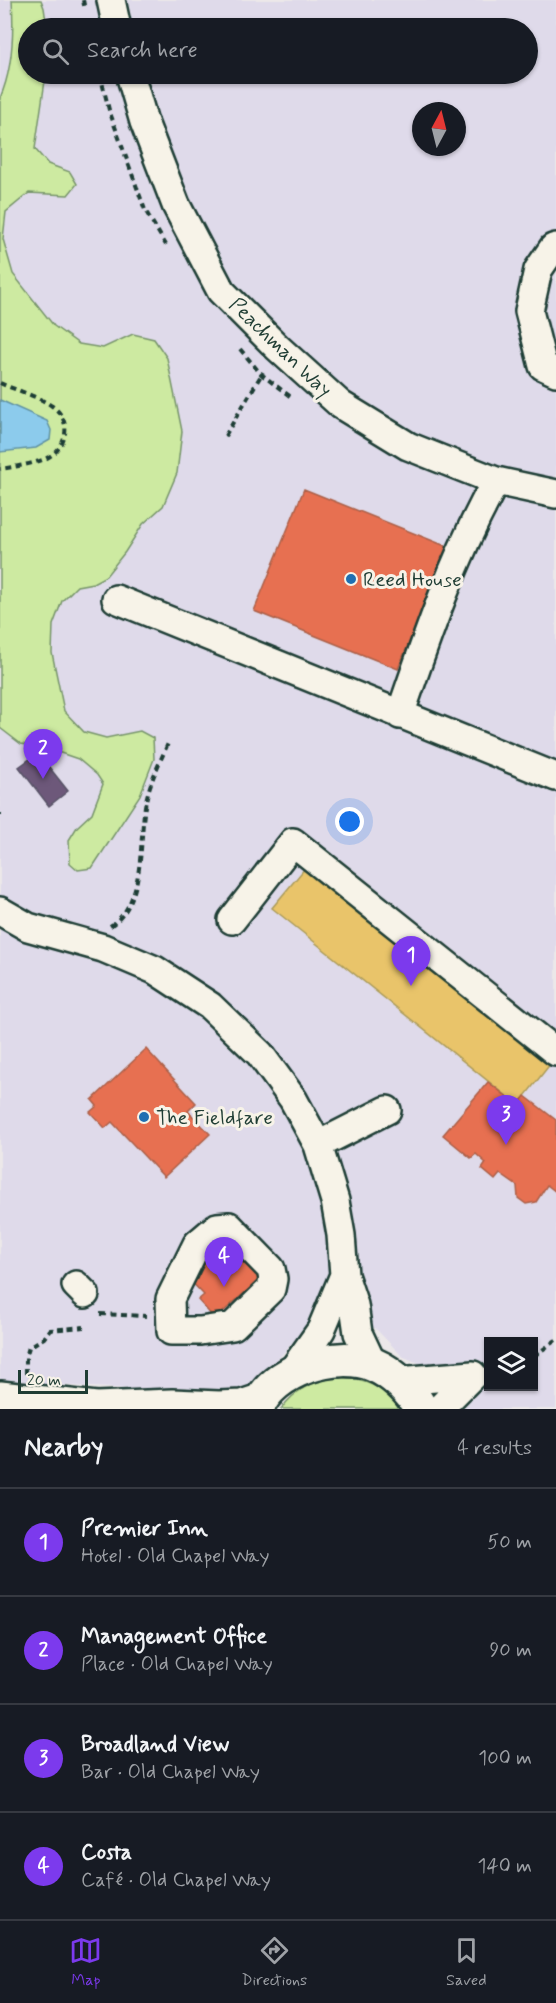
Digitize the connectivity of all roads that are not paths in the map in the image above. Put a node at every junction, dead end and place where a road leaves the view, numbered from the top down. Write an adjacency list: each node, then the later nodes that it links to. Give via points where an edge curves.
1 (111, 0): 2 (street)
2 (115, 18)
3 (133, 84): 6 (street, Peachman Way, via 176,205 221,291 341,405)
4 (556, 247): 5 (street, via 538,270 529,312 543,366)
5 (556, 372)
6 (490, 491): 7 (street, Peachman Way); 9 (street, via 457,601)
7 (556, 494)
8 (116, 599): 9 (street)
9 (400, 715): 10 (street)
10 (556, 777)
11 (0, 911): 15 (street, via 28,927 103,948 155,970 210,1006 260,1054 293,1099)
12 (232, 920): 13 (street, via 293,842)
13 (556, 1052)
14 (387, 1110): 15 (street)
15 (318, 1145): 16 (street, via 335,1201)
16 (344, 1275): 17 (street, via 358,1333); 18 (street, via 321,1330)
17 (386, 1373): 18 (highway, via 348,1360 322,1361); 22 (highway); 23 (street, via 472,1375)
18 (290, 1374): 20 (highway, via 270,1388)
19 (10, 1399): 21 (highway)
20 (258, 1405): 21 (highway)
21 (96, 1409)
22 (421, 1409)
23 (439, 1409)

